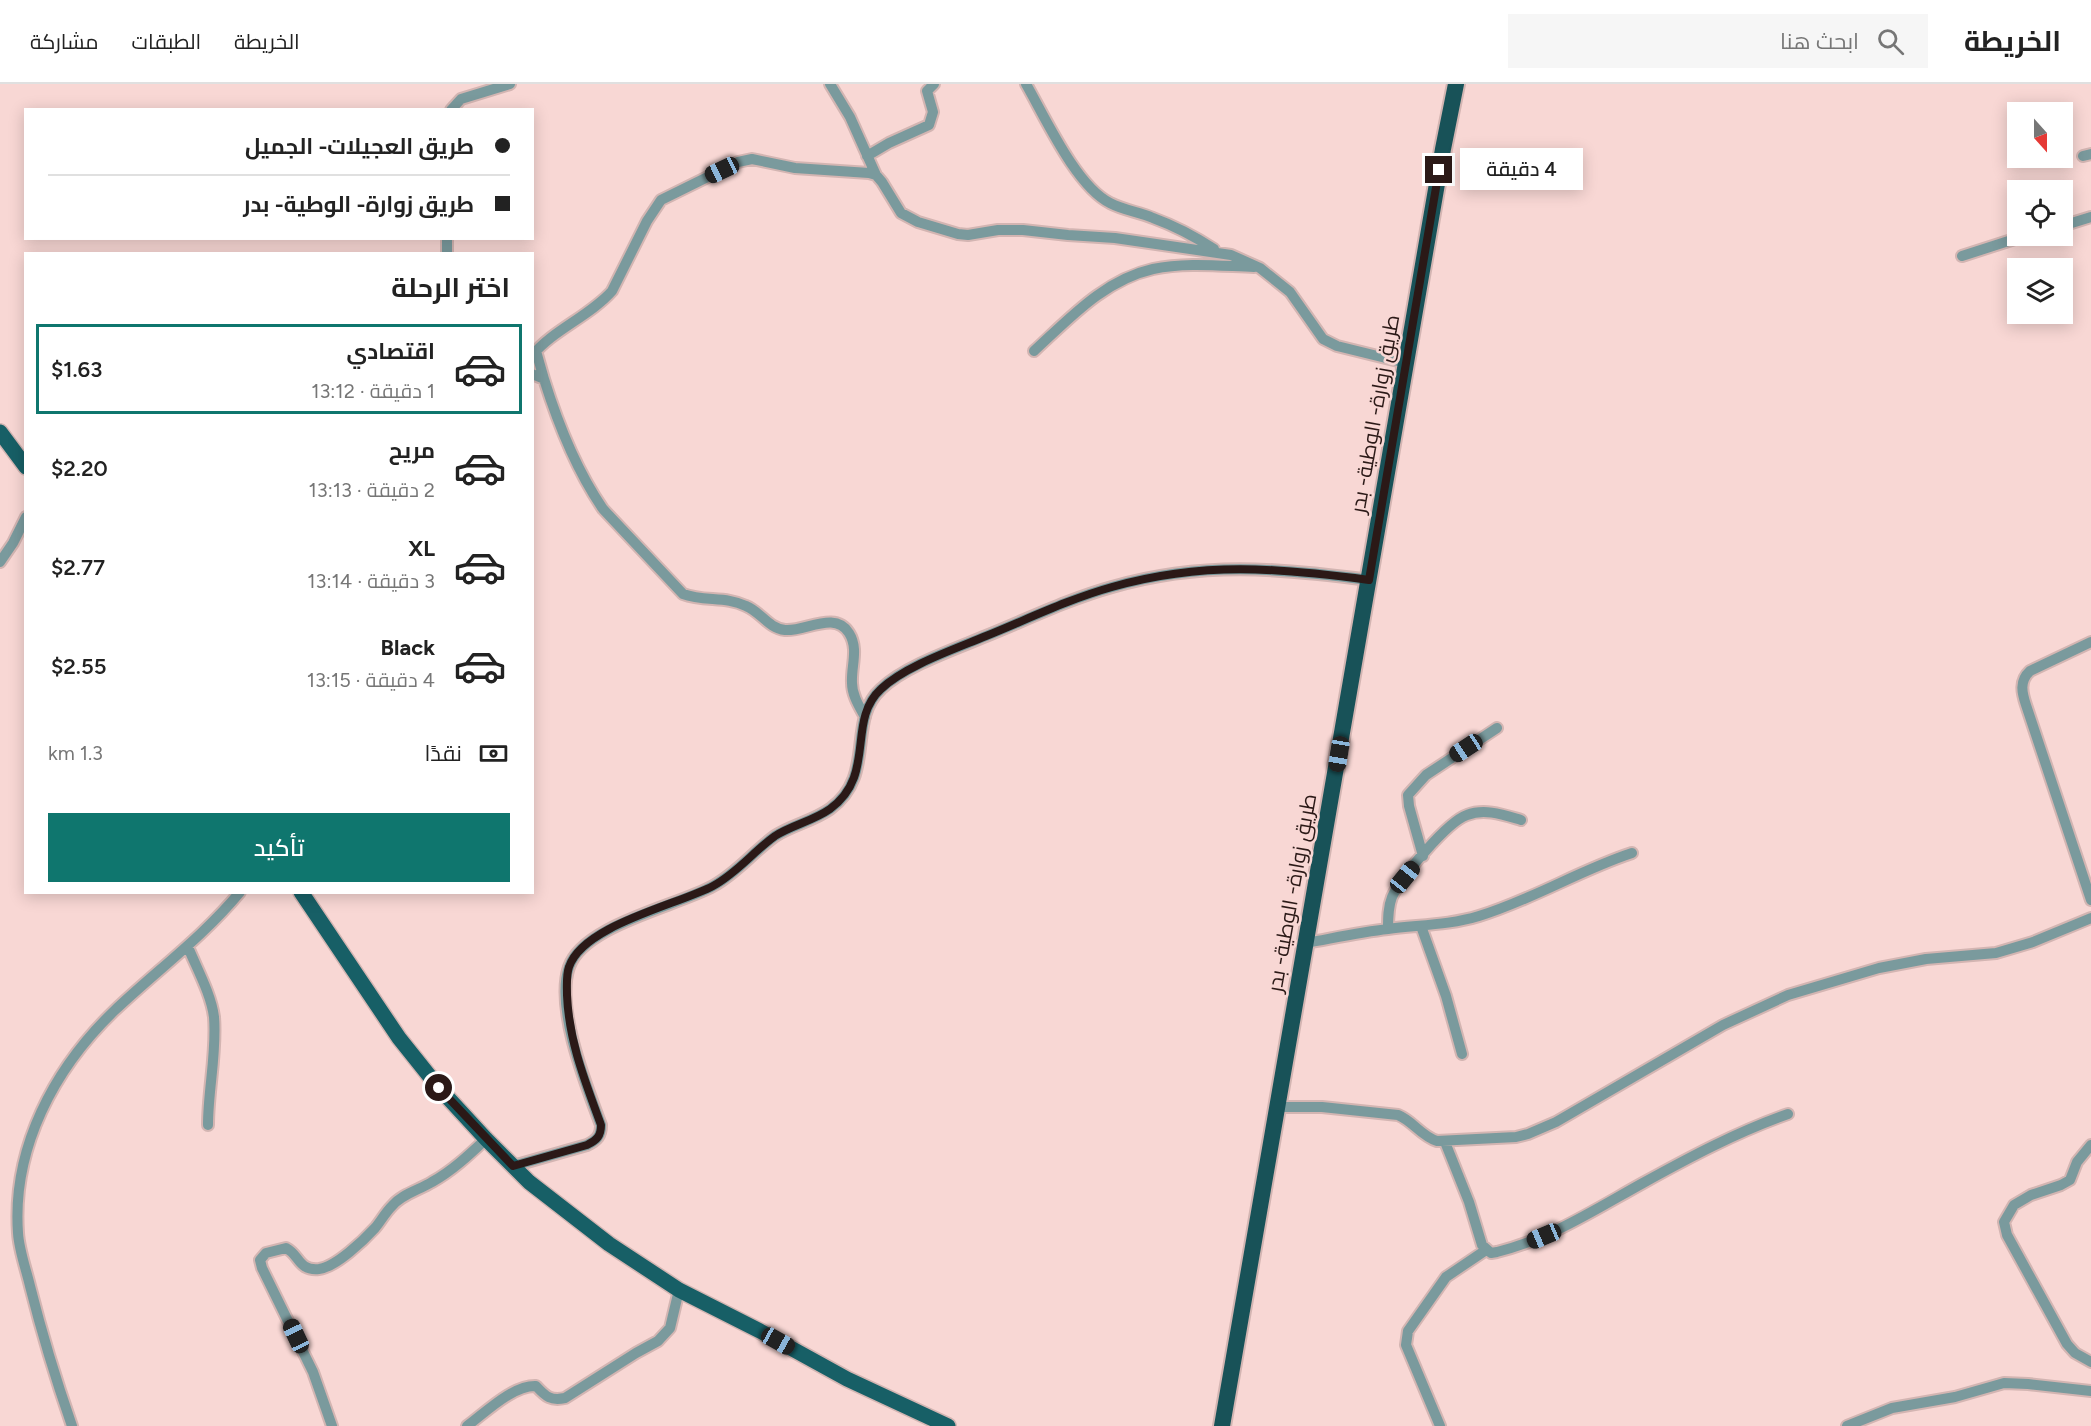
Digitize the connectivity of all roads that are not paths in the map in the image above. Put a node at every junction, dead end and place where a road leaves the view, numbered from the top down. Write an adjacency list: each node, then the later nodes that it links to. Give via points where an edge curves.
1 (510, 84): 6 (street, via 461,99)
2 (830, 84): 7 (street)
3 (1026, 84): 12 (street, via 1078,171 1096,192 1108,202 1190,233)
4 (1456, 84): 17 (highway, طريق زوارة- الوطية- بدر)
5 (928, 86): 7 (street, via 933,112 928,125)
6 (453, 108)
7 (867, 156): 8 (street)
8 (876, 175): 12 (street, via 901,213 958,234 1012,229); 16 (street, via 795,168 752,159 670,195 655,207 612,291)
9 (2091, 217): 10 (street)
10 (2073, 223)
11 (2007, 241): 13 (street)
12 (1216, 251): 14 (street)
13 (1962, 256)
14 (1260, 268): 15 (street, via 1175,266 1130,276 1084,305); 17 (street, via 1290,292 1323,339)
15 (1034, 351)
16 (534, 353): 19 (street)
17 (1406, 363): 24 (highway, طريق زوارة- الوطية- بدر)
18 (534, 375): 19 (street)
19 (544, 379): 26 (street, via 561,426 603,509 683,594 745,605 784,630 836,623 848,630 854,644 852,690)
20 (0, 432): 21 (main road)
21 (24, 464)
22 (24, 521): 23 (street)
23 (0, 562)
24 (1369, 580): 26 (street, via 1252,568 1161,575 1109,587 914,668 878,691); 37 (highway, طريق زوارة- الوطية- بدر)
25 (2091, 642): 33 (street, via 2030,671 2022,686)
26 (865, 717): 46 (street, via 854,780 833,807 778,834 726,878 692,896 615,926 575,955 567,984 573,1046 601,1130 596,1140 587,1145)
27 (1497, 728): 30 (street, via 1426,775 1408,795)
28 (1521, 820): 30 (street, via 1489,812 1465,815 1443,832)
29 (1632, 853): 35 (street, via 1497,911)
30 (1423, 856): 36 (street, via 1393,896)
31 (238, 894): 38 (street)
32 (302, 894): 43 (main road, via 399,1038)
33 (2091, 900)
34 (2091, 918): 44 (street, via 1996,953 1907,962 1813,986 1723,1025 1556,1122 1528,1134)
35 (1421, 926): 36 (street); 39 (street)
36 (1388, 929): 37 (street)
37 (1306, 943): 40 (highway, طريق زوارة- الوطية- بدر)
38 (188, 947): 42 (street, via 213,1015); 51 (street, via 114,1012 67,1064 41,1110 24,1155 18,1235 47,1353)
39 (1462, 1054)
40 (1279, 1107): 44 (street, via 1398,1115 1430,1138); 55 (highway, طريق زوارة- الوطية- بدر)
41 (1788, 1114): 47 (street, via 1708,1148 1556,1231 1510,1249 1491,1253)
42 (208, 1125)
43 (486, 1139): 46 (main road); 52 (street, via 461,1162 398,1200 364,1239 324,1268 302,1265 286,1248 266,1253 260,1260 313,1372)
44 (1445, 1142): 47 (street)
45 (2091, 1145): 49 (street, via 2077,1162 2070,1180 2014,1205 2004,1222 2007,1235 2067,1344)
46 (513, 1166): 48 (main road, via 609,1244)
47 (1486, 1250): 56 (street, via 1446,1277 1408,1331 1406,1345)
48 (679, 1290): 53 (street, via 670,1328 658,1341 565,1398 553,1400 536,1386 517,1389); 54 (main road, via 847,1379)
49 (2091, 1362)
50 (2091, 1391): 57 (street, via 2004,1383 1892,1408)
51 (72, 1426)
52 (332, 1426)
53 (467, 1426)
54 (948, 1426)
55 (1222, 1426)
56 (1440, 1426)
57 (1847, 1426)

